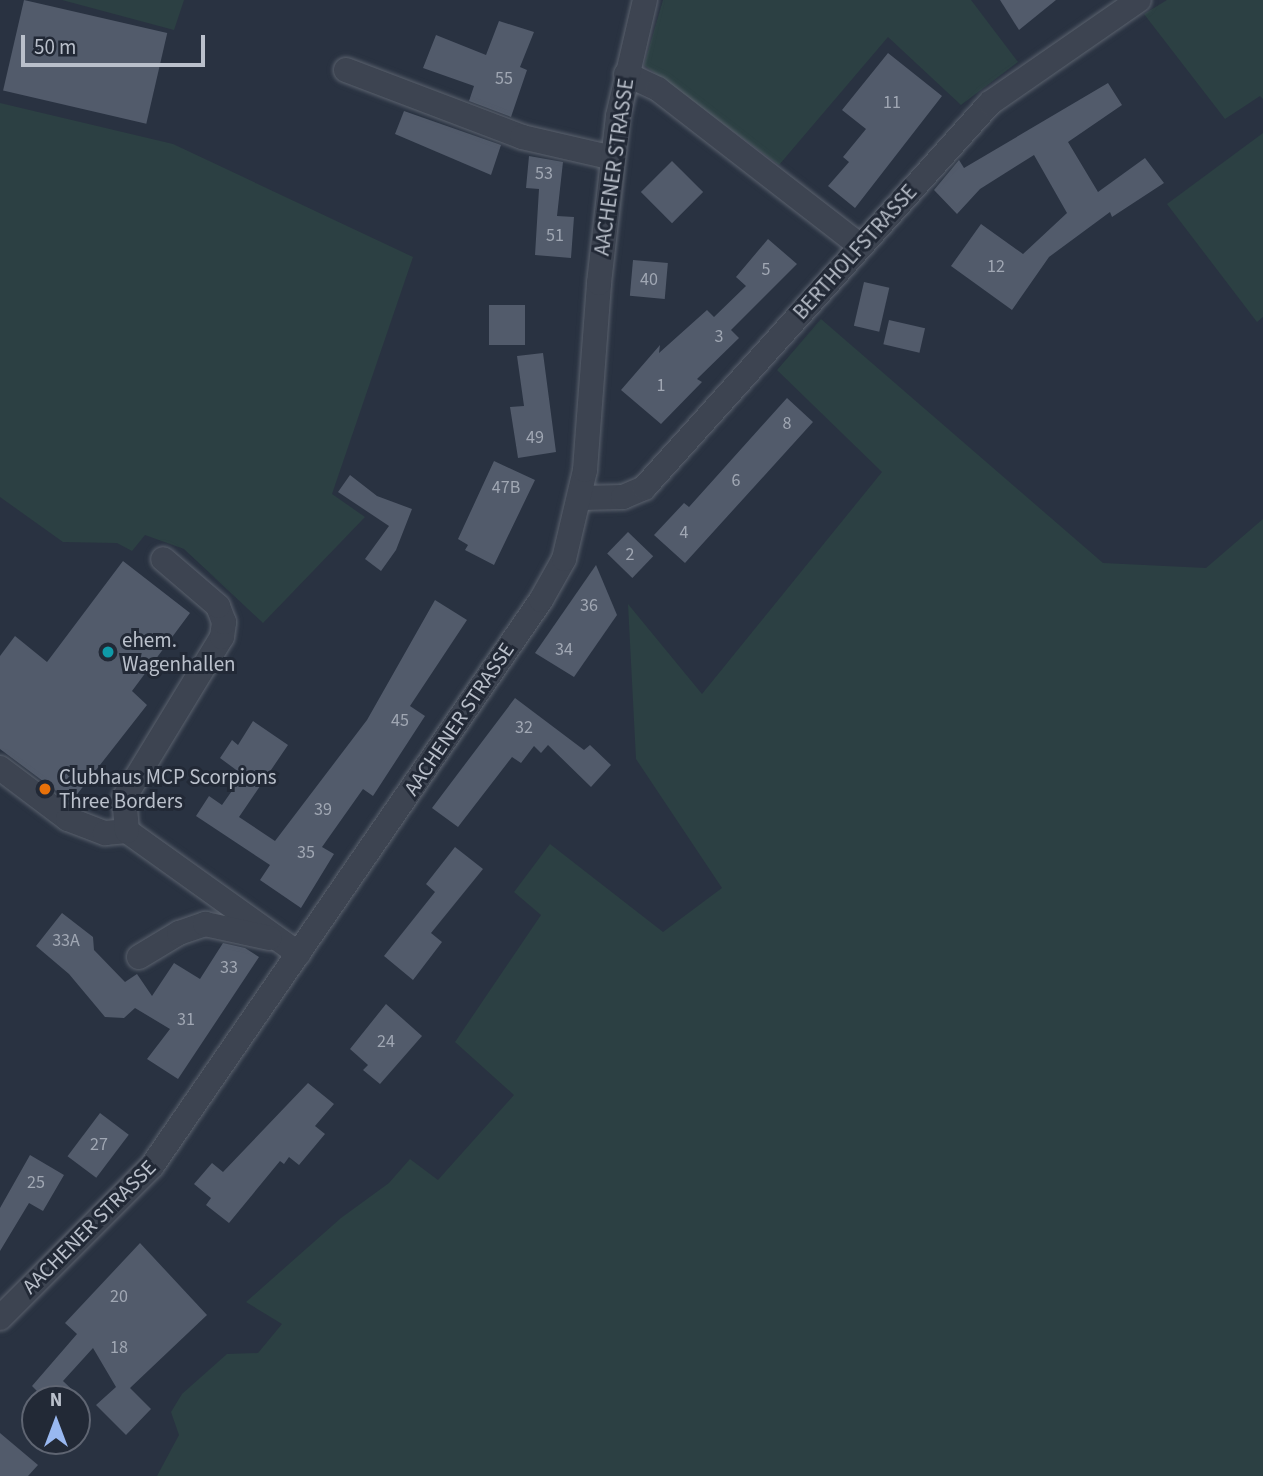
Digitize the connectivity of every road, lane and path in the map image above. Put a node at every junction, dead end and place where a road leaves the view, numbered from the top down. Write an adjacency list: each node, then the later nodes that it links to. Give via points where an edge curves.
1 (645, 0): 4 (street, AACHENER STRASSE)
2 (1139, 0): 6 (street, BERTHOLFSTRASSE, via 990,103)
3 (346, 70): 5 (street, via 522,137)
4 (626, 74): 5 (street, AACHENER STRASSE); 6 (street, via 658,89)
5 (613, 158): 7 (street, AACHENER STRASSE)
6 (859, 245): 7 (street, BERTHOLFSTRASSE, via 653,480 623,497)
7 (581, 498): 12 (street, AACHENER STRASSE, via 564,559 541,600)
8 (163, 559): 10 (street, via 218,606 224,622 222,637 124,798)
9 (0, 768): 10 (street, via 68,819 105,833)
10 (127, 831): 11 (street)
11 (277, 939): 12 (street); 13 (street, via 205,924 179,933)
12 (299, 954): 14 (street, AACHENER STRASSE, via 152,1166)
13 (139, 957)
14 (0, 1318)

